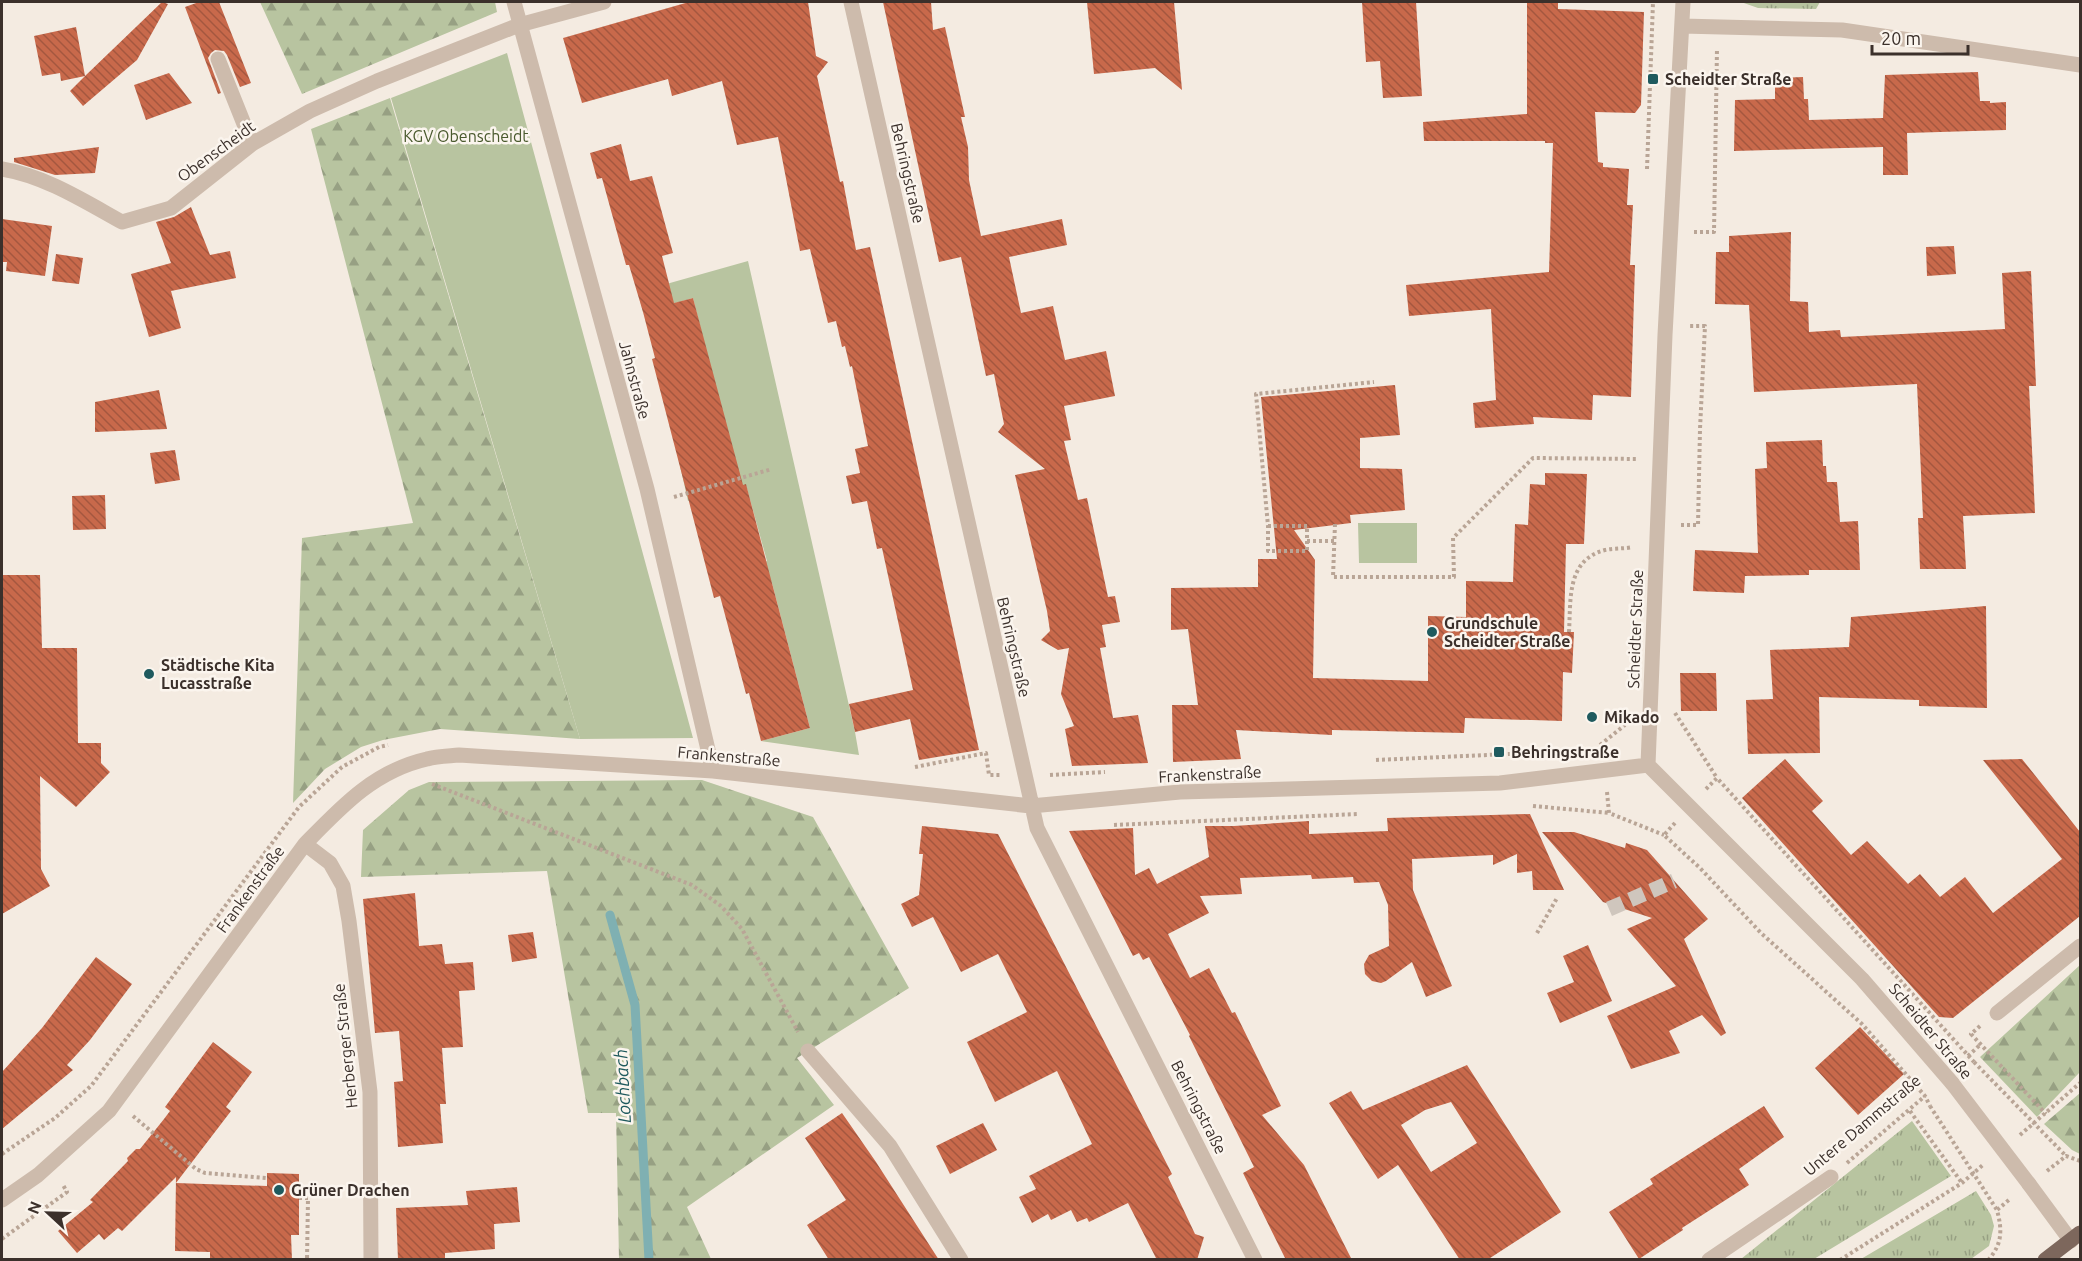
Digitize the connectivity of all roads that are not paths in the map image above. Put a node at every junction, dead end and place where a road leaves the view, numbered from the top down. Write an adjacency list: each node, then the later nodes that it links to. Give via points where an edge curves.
1 (514, 2): 5 (street, Jahnstraße)
2 (604, 2): 5 (street, Obenscheidt)
3 (851, 2): 13 (street, Behringstraße)
4 (1683, 2): 6 (street, Scheidter Straße)
5 (519, 26): 9 (street, Obenscheidt, via 310,111); 12 (street, Jahnstraße, via 646,489)
6 (1682, 26): 8 (street, via 1842,30); 11 (street, Scheidter Straße)
7 (218, 59): 9 (street)
8 (2080, 64)
9 (252, 144): 10 (street, Obenscheidt, via 171,208 122,222 58,187)
10 (2, 169)
11 (1648, 765): 13 (street, Frankenstraße, via 1500,783 1180,792); 20 (street, Scheidter Straße, bridge, via 1862,979)
12 (713, 771): 13 (street, Frankenstraße); 14 (street, Frankenstraße, via 459,755 427,759 369,783)
13 (1031, 806): 23 (street, Behringstraße, via 1037,828)
14 (305, 844): 19 (street, Frankenstraße, via 109,1111 38,1175); 21 (street, Herberger Straße, via 330,863 343,886 349,921 370,1092)
15 (2080, 946): 16 (street)
16 (1997, 1013)
17 (808, 1051): 22 (street, via 890,1146)
18 (1831, 1177): 24 (street, Untere Dammstraße)
19 (2, 1200)
20 (2076, 1237): 25 (main road)
21 (371, 1260)
22 (961, 1260)
23 (1255, 1260)
24 (1709, 1260)
25 (2045, 1260)

